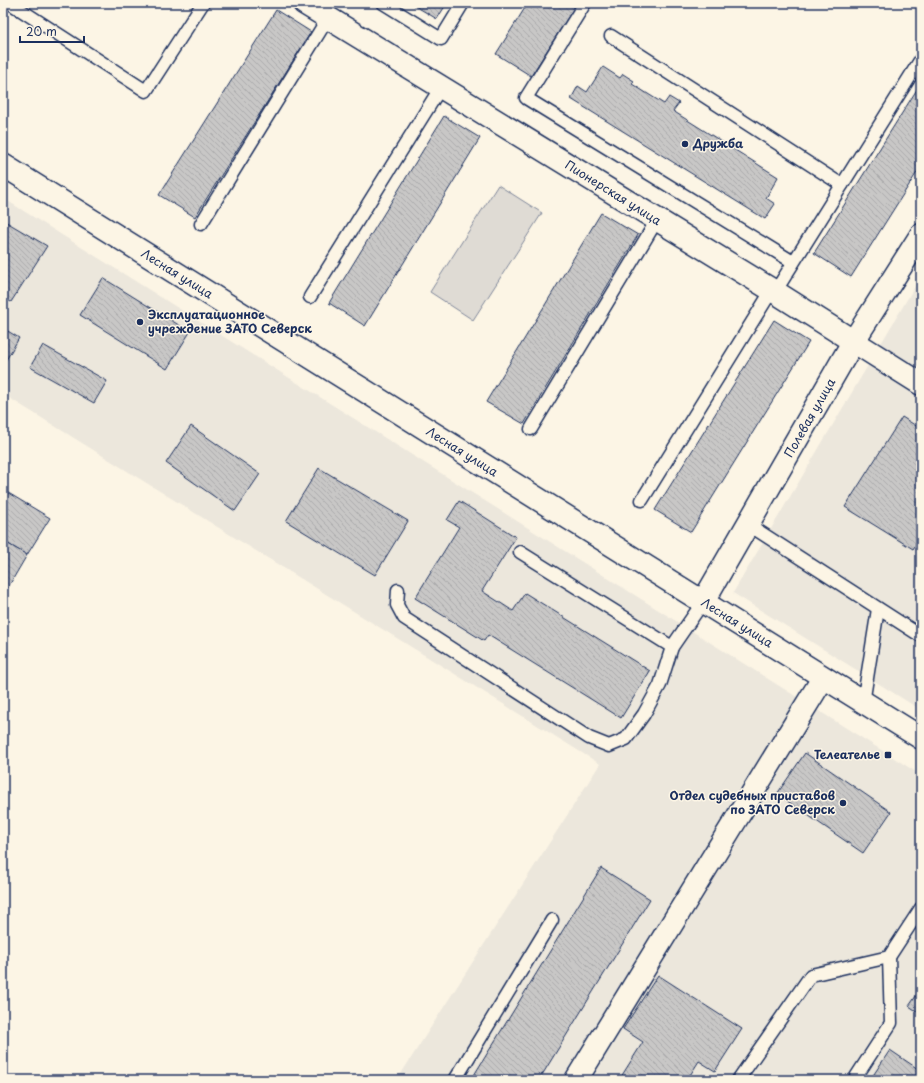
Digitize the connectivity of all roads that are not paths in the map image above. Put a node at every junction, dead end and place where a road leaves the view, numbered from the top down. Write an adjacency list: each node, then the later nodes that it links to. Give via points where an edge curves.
1 (10, 3): 2 (lane, via 146,91)
2 (203, 3)
3 (304, 3): 7 (street, Пионерская улица)
4 (383, 3): 5 (lane, via 441,39)
5 (463, 3)
6 (585, 3): 16 (lane, via 526,98)
7 (328, 18): 10 (street, Пионерская улица); 14 (lane)
8 (611, 36): 12 (lane)
9 (921, 59): 12 (lane)
10 (441, 87): 13 (street, Пионерская улица); 18 (lane)
11 (3, 165): 26 (street, Лесная улица)
12 (842, 185): 16 (lane)
13 (657, 220): 17 (street, Пионерская улица); 21 (lane)
14 (201, 224)
15 (921, 235): 19 (street, Полевая улица)
16 (794, 262): 17 (lane)
17 (773, 291): 19 (street, Пионерская улица); 22 (lane)
18 (310, 297)
19 (853, 342): 20 (street, Пионерская улица); 23 (street, Полевая улица)
20 (921, 384)
21 (531, 429)
22 (642, 500)
23 (749, 525): 26 (street, Полевая улица); 27 (lane)
24 (520, 552): 29 (lane)
25 (398, 590): 29 (lane, via 397,605 404,618 589,738 609,746 626,739 644,714 660,686)
26 (703, 602): 29 (lane); 30 (street, Лесная улица)
27 (878, 609): 28 (lane); 31 (lane)
28 (921, 636)
29 (672, 647)
30 (823, 678): 31 (street, Лесная улица); 37 (street)
31 (863, 703): 32 (street, Лесная улица)
32 (921, 738)
33 (921, 908): 35 (lane)
34 (552, 920): 36 (lane)
35 (889, 957): 38 (lane, via 811,975); 39 (lane, via 891,1023)
36 (455, 1080)
37 (576, 1080)
38 (738, 1080)
39 (854, 1080)

